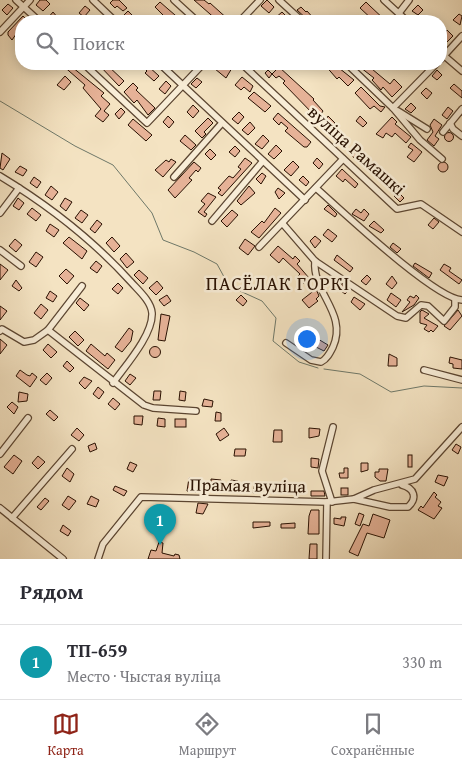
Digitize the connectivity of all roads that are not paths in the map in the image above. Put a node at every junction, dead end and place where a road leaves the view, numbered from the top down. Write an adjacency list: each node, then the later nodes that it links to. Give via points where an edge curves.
1 (16, 0): 9 (street)
2 (30, 0): 9 (street)
3 (93, 0): 13 (street)
4 (174, 0): 14 (street)
5 (260, 0): 15 (street)
6 (279, 0): 16 (street)
7 (384, 0): 10 (street)
8 (410, 0): 10 (street)
9 (23, 7): 11 (street); 12 (street)
10 (399, 13)
11 (16, 15)
12 (32, 15)
13 (109, 15)
14 (190, 15)
15 (246, 15)
16 (295, 15)
17 (15, 16): 18 (street)
18 (0, 32)
19 (462, 36): 20 (street)
20 (447, 51)
21 (447, 60): 28 (street)
22 (90, 70): 29 (street, via 147,123)
23 (166, 70): 29 (street)
24 (197, 70): 29 (street)
25 (248, 70): 37 (street, вуліца Рамашкі)
26 (353, 70): 30 (street)
27 (430, 70): 30 (street)
28 (462, 71)
29 (182, 85): 32 (street)
30 (394, 108): 34 (street); 38 (street, via 420,140)
31 (462, 109): 33 (street)
32 (222, 123): 39 (street); 41 (street)
33 (450, 123): 35 (street); 36 (street)
34 (426, 129)
35 (443, 132)
36 (462, 136)
37 (343, 159): 43 (street); 48 (street, вуліца Рамашкі, via 397,209 421,204)
38 (442, 159)
39 (263, 161): 44 (street); 46 (street)
40 (0, 176): 42 (street)
41 (174, 177)
42 (19, 188): 45 (street); 60 (street, via 85,236 114,262 150,305 151,320 141,343)
43 (316, 188): 44 (street); 54 (street, via 401,262)
44 (305, 200): 47 (street)
45 (0, 212)
46 (212, 221)
47 (283, 224): 49 (street); 51 (street)
48 (462, 232)
49 (259, 247)
50 (0, 250): 52 (street)
51 (315, 260): 54 (street, via 397,316 406,318 421,305 428,306 444,321); 57 (street, via 315,273 338,326 334,343 321,362 311,360)
52 (21, 266)
53 (82, 286): 56 (street)
54 (459, 300)
55 (1, 329): 56 (street, via 24,342 34,340)
56 (48, 330): 60 (street)
57 (286, 343)
58 (424, 370): 59 (street)
59 (462, 380)
60 (113, 383): 61 (street, via 144,405)
61 (196, 411)
62 (28, 418): 66 (street)
63 (333, 427): 69 (street, via 322,471)
64 (462, 427): 67 (street, Прамая вуліца, via 417,478)
65 (72, 449): 71 (street)
66 (0, 454)
67 (399, 484): 68 (street, Прамая вуліца); 68 (street, Прамая вуліца, via 414,494 408,507)
68 (354, 499): 69 (street, Прамая вуліца)
69 (330, 502): 73 (street, Прамая вуліца, via 141,497 103,544); 74 (street)
70 (0, 508): 71 (street)
71 (12, 518): 72 (street)
72 (63, 559)
73 (98, 559)
74 (326, 559)

